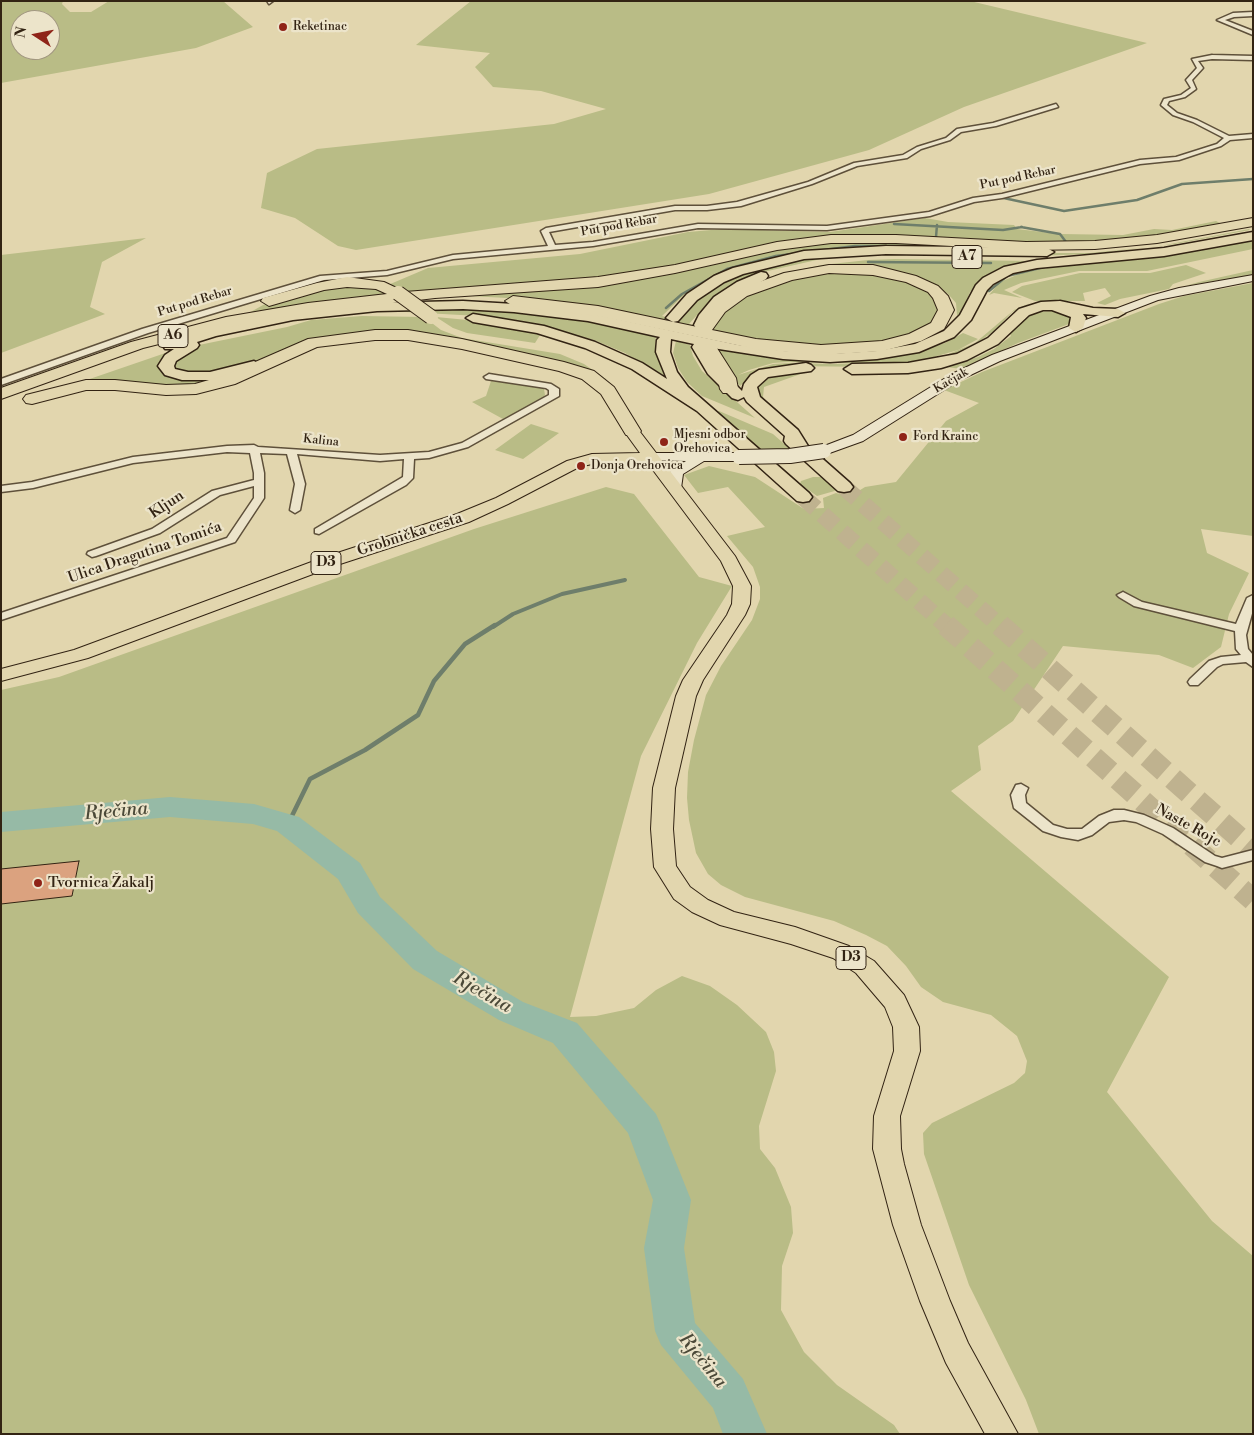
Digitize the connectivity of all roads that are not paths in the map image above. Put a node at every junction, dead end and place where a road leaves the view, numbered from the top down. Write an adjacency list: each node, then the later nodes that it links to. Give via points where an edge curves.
1 (1253, 14): 2 (street, via 1233,15 1220,20)
2 (1253, 33)
3 (1253, 58): 6 (street, via 1194,60 1200,68 1188,80 1194,88 1183,96 1166,100 1164,105 1175,114)
4 (1056, 106): 9 (street, Put pod Rebar, via 994,125 959,130 948,139 919,148 905,157 856,164 810,183 738,204 675,208 546,230)
5 (1253, 136): 6 (street, Put pod Rebar)
6 (1228, 138): 9 (street, Put pod Rebar, via 1219,145 1177,159 1140,162 1002,196 973,200 930,214 827,228 698,226)
7 (1253, 224): 11 (highway, via 1157,239 1086,245 831,239 777,246 598,282); 15 (highway, A7, via 1165,242 1085,250 886,250 804,255 738,271 719,280 692,297)
8 (1253, 234): 16 (highway, A7, via 1097,256 872,256 808,263 785,268 742,285 719,300 706,315); 19 (highway, via 1164,252 1037,264 1009,270 988,280 966,317 949,334 919,348 878,355 830,358 782,355 738,349 588,317 463,305 377,307 293,316 213,332)
9 (553, 248): 24 (street, Put pod Rebar, via 452,257 388,273 335,276 298,284 145,330)
10 (1253, 278): 13 (main road, Kačjak, via 1154,298)
11 (352, 303): 16 (highway, via 445,298 531,302 633,317 756,344 821,350 882,346 915,338 938,326 946,310 933,289 911,278 873,270 829,269 790,276 742,294 723,306); 21 (highway, A6, via 226,322)
12 (1034, 308): 13 (highway, via 1054,304); 17 (highway, via 1072,312 1079,318); 31 (highway, via 1024,312 983,347 941,363 879,370 791,368 760,375 750,384 751,395 792,433)
13 (1118, 314): 17 (main road, Kačjak)
14 (311, 318): 19 (highway); 22 (highway, via 190,345 170,358 166,366 175,374 204,378); 27 (highway, via 374,313 436,314 539,329 612,354)
15 (673, 318)
16 (705, 326)
17 (1076, 328): 35 (main road, Kačjak, bridge, via 977,366 858,438 824,451 790,456)
18 (664, 340): 27 (highway, via 670,372)
19 (170, 346): 28 (highway, A6)
20 (704, 348): 25 (highway, via 728,378)
21 (111, 354): 26 (highway, A6); 29 (highway, bridge, via 149,336 322,286 367,283 385,286 398,293 461,335 551,349 584,358 614,384)
22 (266, 362): 28 (highway, via 229,380 196,389 86,385); 29 (highway, via 306,344 327,339 420,336 575,370 600,383)
23 (489, 377): 34 (street, Kalina, via 548,386 554,389 554,396 465,445 441,453)
24 (1, 382)
25 (730, 389): 31 (highway)
26 (1, 394)
27 (700, 406): 41 (highway)
28 (1, 407)
29 (620, 408): 30 (highway)
30 (632, 431): 36 (main road)
31 (800, 447): 38 (highway)
32 (254, 448): 33 (street, Kalina); 37 (street, Ulica Dragutina Tomića); 40 (street, Kalina, via 133,460 33,485)
33 (291, 451): 34 (street, Kalina, via 362,458); 42 (street, via 300,484)
34 (409, 457): 43 (street, via 408,478 402,483)
35 (706, 457): 36 (main road, Kačjak); 39 (main road, via 676,472)
36 (650, 458): 39 (main road, D3); 50 (main road, Grobnička cesta / D3, via 592,460 573,464 463,518 331,561 80,654)
37 (258, 482): 44 (street, Kljun, via 216,492 156,531); 47 (street, Ulica Dragutina Tomića, via 259,498 236,535 224,543)
38 (844, 487)
39 (674, 488): 54 (main road, D3, via 729,560 742,586 740,604 691,685 664,788 665,867 682,893 700,906 728,919 841,952 865,968 895,1002 908,1040 905,1063 887,1116 887,1149 894,1180 938,1308 958,1353)
40 (1, 489)
41 (804, 497)
42 (295, 510)
43 (319, 531)
44 (92, 554)
45 (1123, 595): 48 (street, via 1138,604)
46 (1253, 598): 48 (street)
47 (1, 616)
48 (1241, 629): 49 (street, via 1242,649)
49 (1250, 660): 51 (street, via 1221,661)
50 (1, 675)
51 (1194, 682)
52 (1021, 788): 53 (street, Naste Rojc, via 1019,804 1048,828 1066,834 1078,835 1104,819 1124,815 1168,831 1210,859 1222,863)
53 (1253, 855)
54 (1002, 1434)

